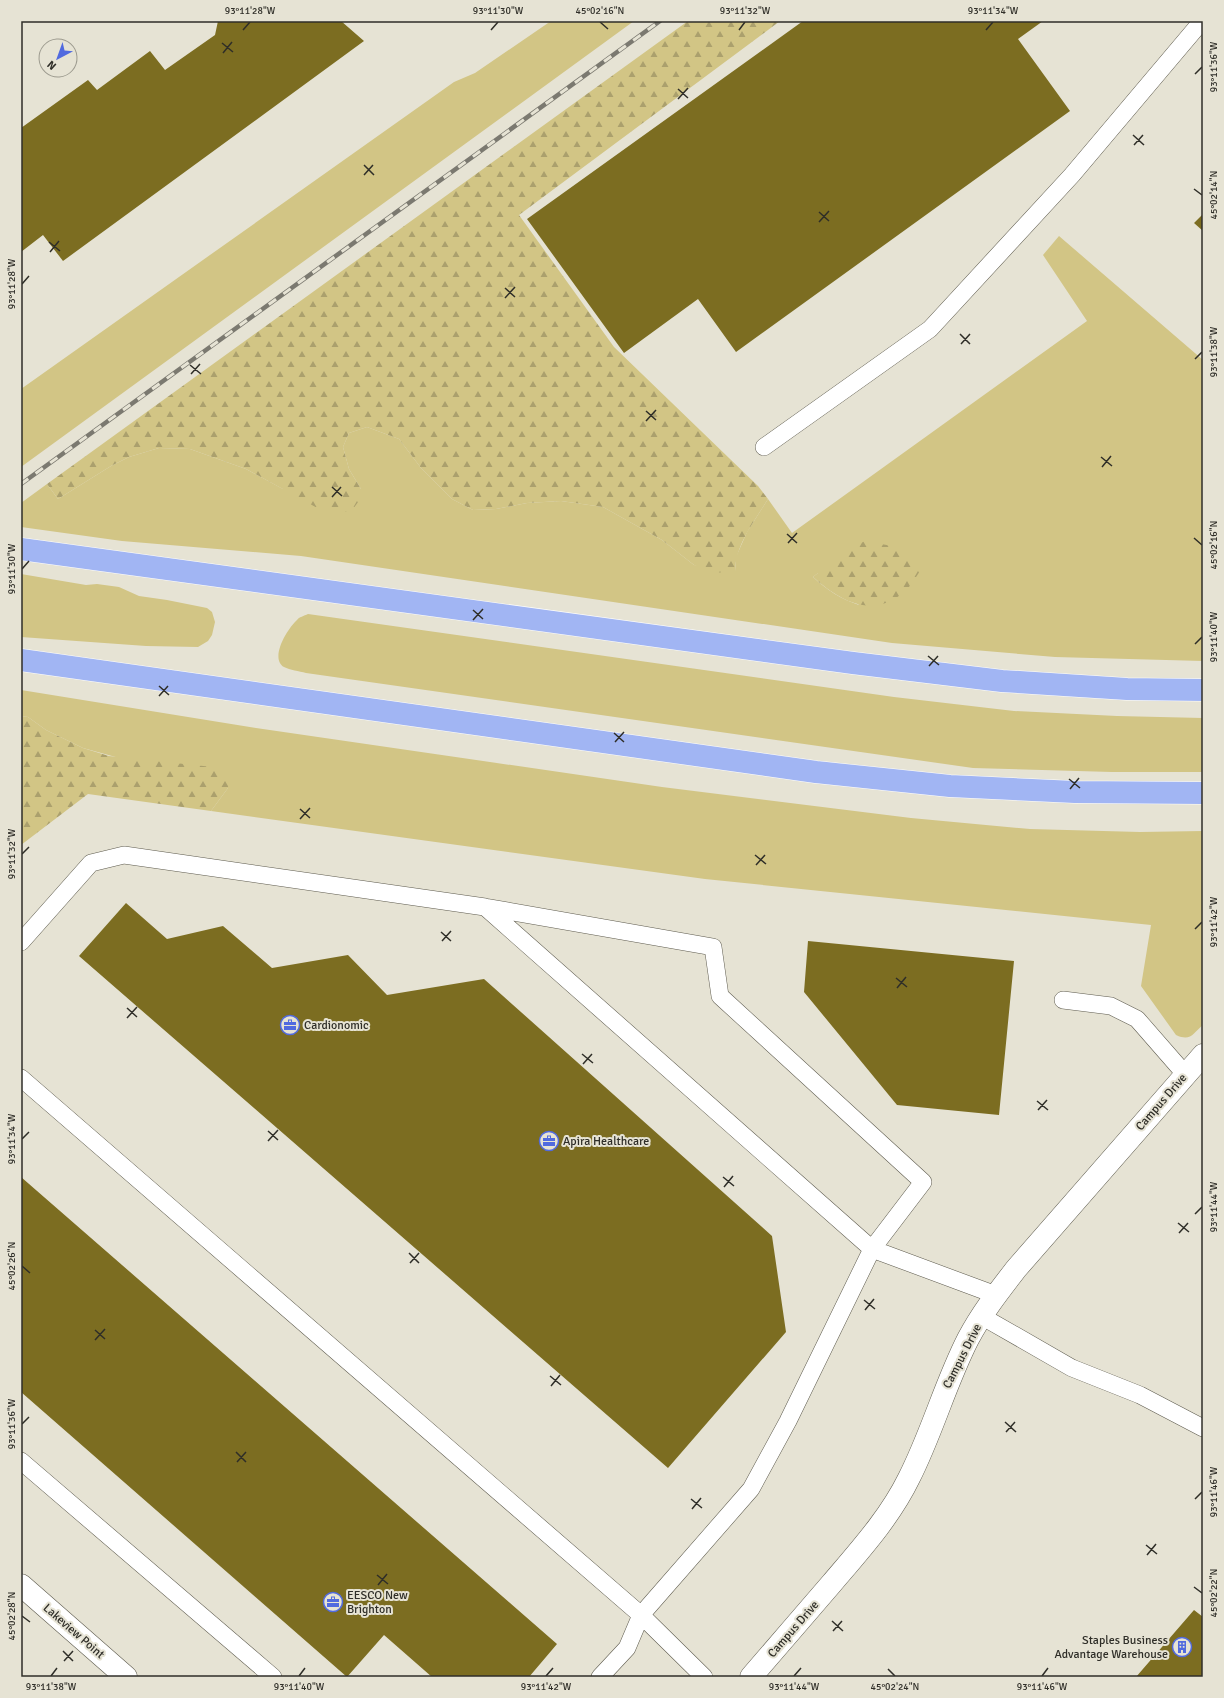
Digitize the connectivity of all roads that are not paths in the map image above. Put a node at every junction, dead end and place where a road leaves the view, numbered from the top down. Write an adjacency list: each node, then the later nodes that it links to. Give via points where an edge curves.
1 (1202, 21): 2 (lane, via 1072,175 930,329)
2 (764, 447)
3 (21, 549): 5 (highway, via 994,680 1126,689)
4 (21, 660): 6 (highway, via 816,772 973,787 1075,792)
5 (1203, 690)
6 (1203, 793)
7 (485, 907): 8 (lane, via 124,855 90,863); 13 (lane); 13 (lane, via 713,948 720,996 923,1182)
8 (21, 942)
9 (1063, 1000): 11 (lane, via 1111,1006 1137,1019)
10 (1203, 1055): 11 (street, Campus Drive)
11 (1185, 1074): 14 (street, Campus Drive)
12 (21, 1078): 19 (lane)
13 (872, 1249): 14 (lane); 19 (lane, via 788,1421 751,1489)
14 (996, 1295): 15 (street, Campus Drive)
15 (983, 1317): 16 (lane, via 1072,1368 1140,1395); 24 (street, Campus Drive, via 969,1338 952,1374 909,1479 881,1524)
16 (1203, 1428)
17 (21, 1461): 21 (lane)
18 (21, 1585): 20 (street, Lakeview Point)
19 (641, 1615): 22 (lane, via 627,1648); 23 (lane)
20 (126, 1677)
21 (272, 1677)
22 (600, 1677)
23 (704, 1677)
24 (751, 1677)

